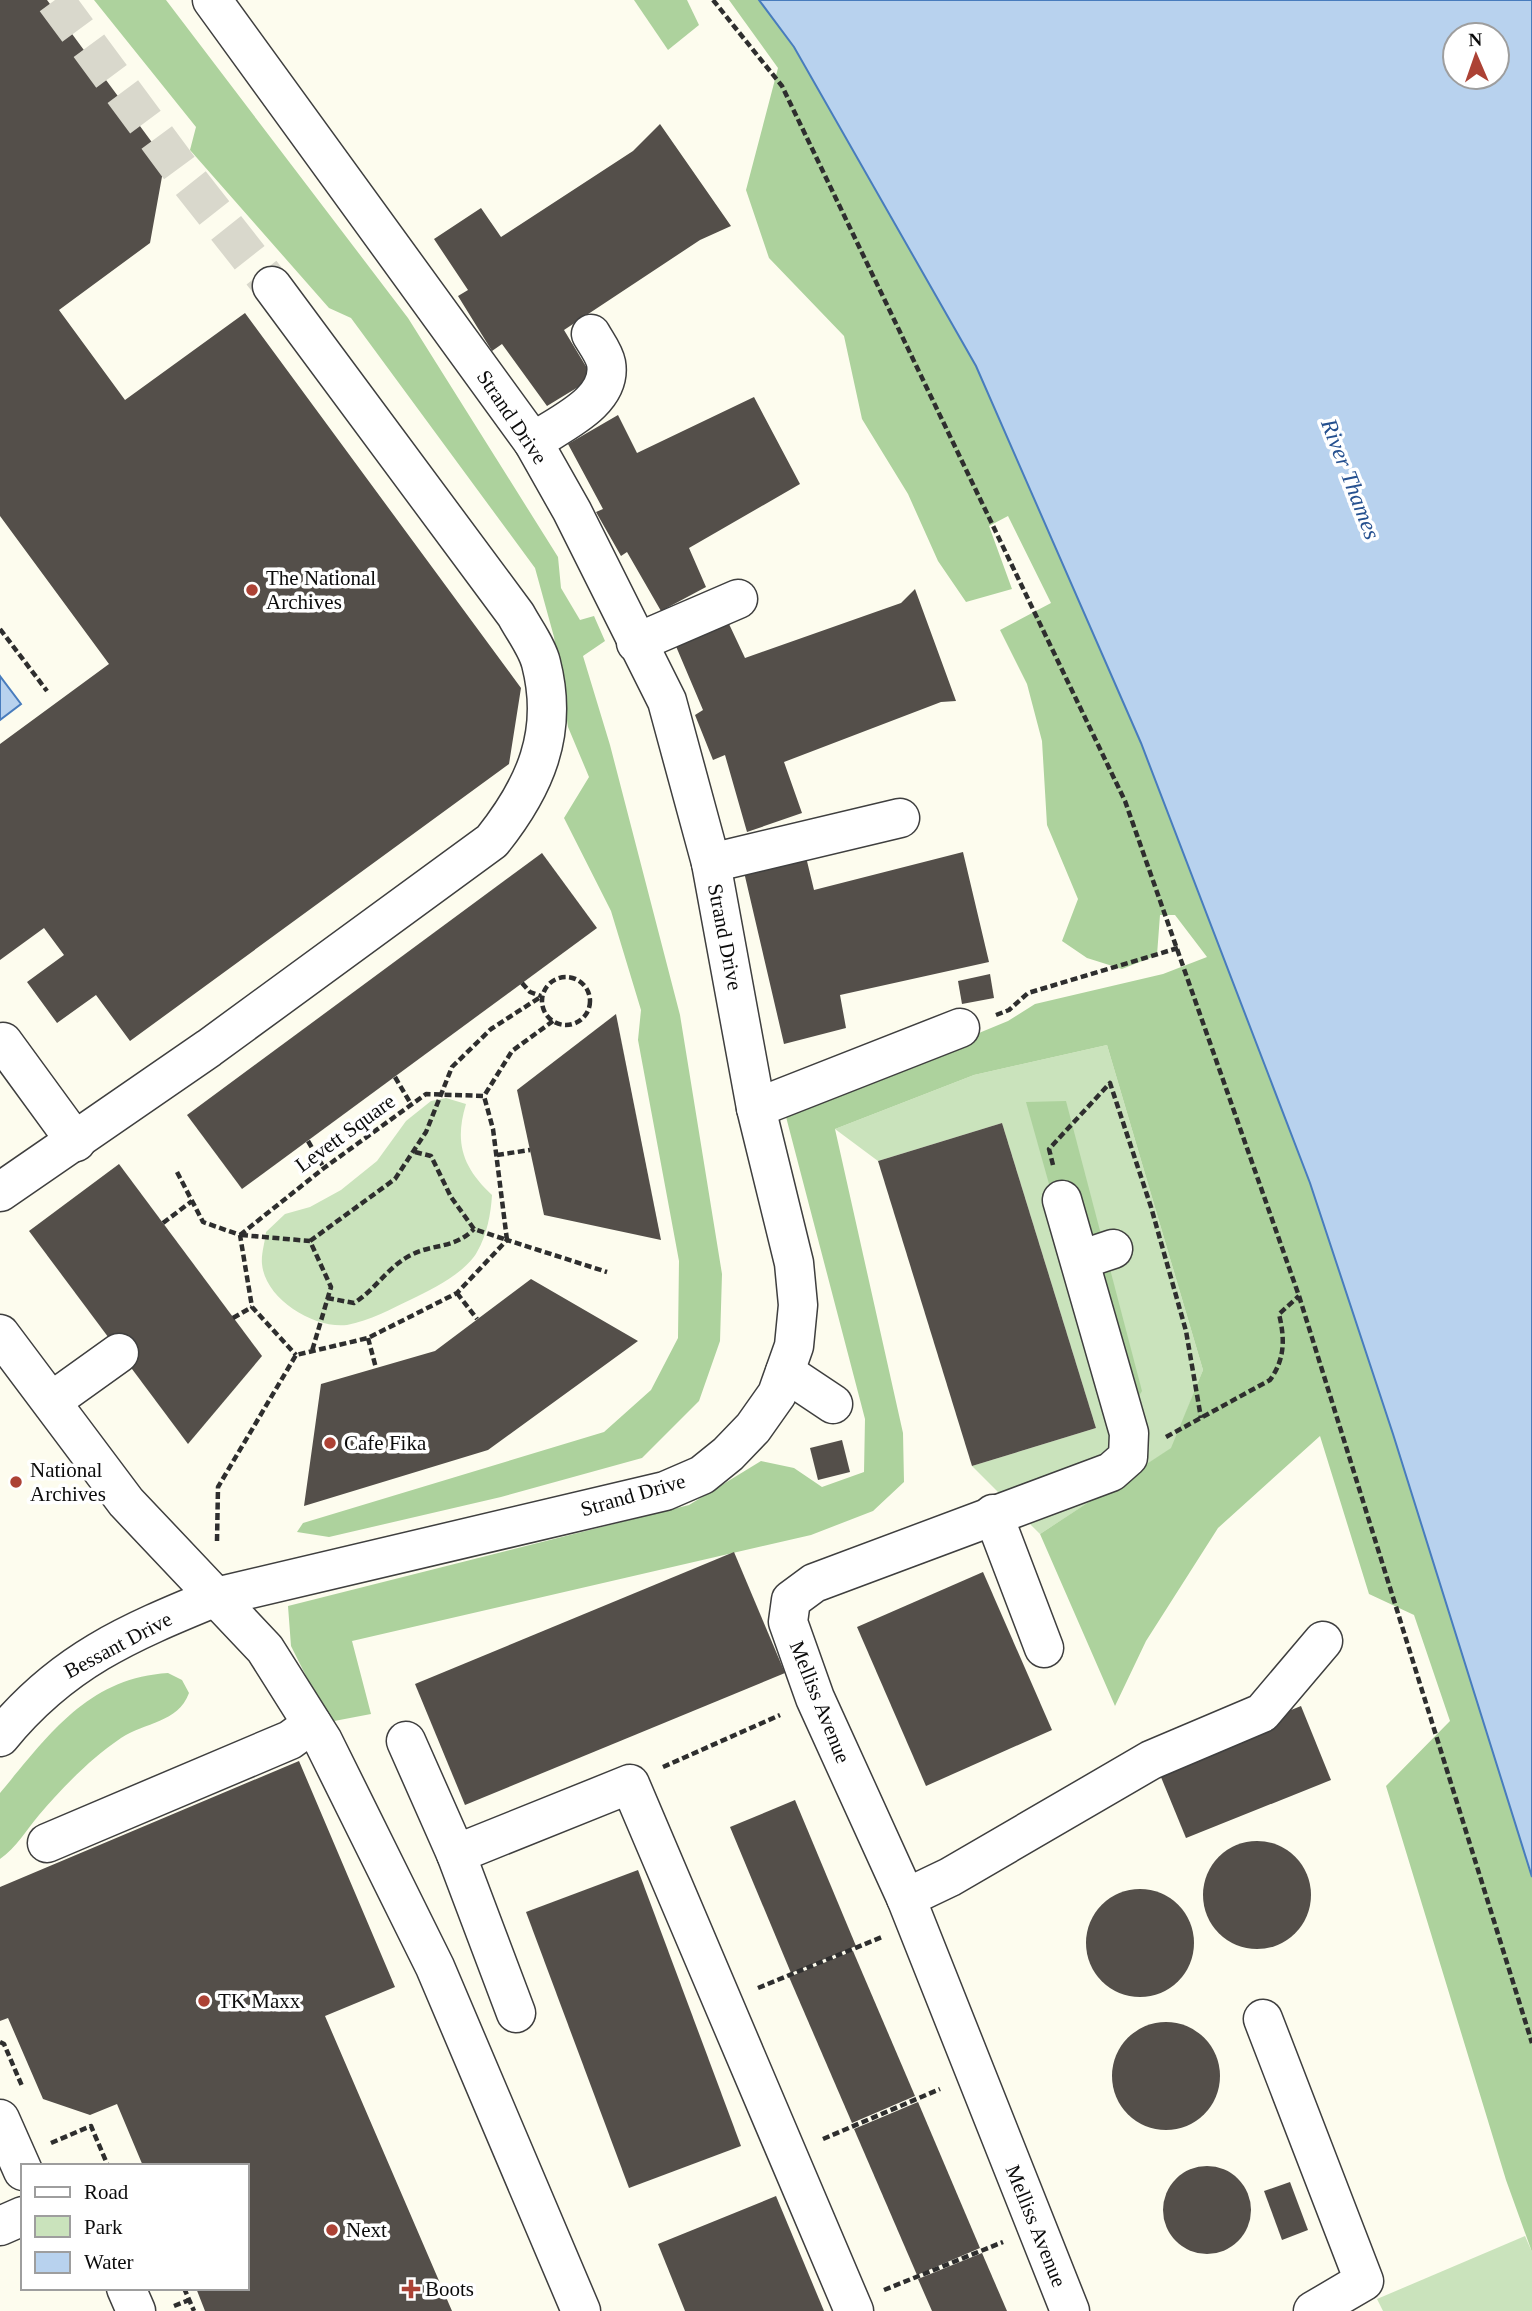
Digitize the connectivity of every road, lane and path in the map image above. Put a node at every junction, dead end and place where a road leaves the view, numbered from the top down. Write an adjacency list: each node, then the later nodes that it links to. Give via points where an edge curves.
1 (713, 0): 12 (path, via 788,98 1125,801)
2 (229, 6): 5 (street, Strand Drive)
3 (272, 286): 24 (street, via 516,615 541,660 547,696 539,765 521,805 492,841)
4 (591, 334): 5 (street, via 606,360 607,379 598,397)
5 (533, 442): 8 (street, Strand Drive)
6 (738, 599): 8 (street)
7 (0, 629): 9 (path)
8 (636, 643): 11 (street, Strand Drive, via 667,701)
9 (47, 691)
10 (900, 818): 11 (street)
11 (711, 863): 22 (street, Strand Drive)
12 (1178, 948): 16 (path, via 1028,993 1009,1010); 41 (path)
13 (522, 983): 14 (path)
14 (542, 996): 15 (path, via 544,1010); 15 (path, via 551,983 566,977 581,982 589,996 587,1012 576,1023); 19 (path, via 491,1029 452,1067)
15 (553, 1021): 20 (path, via 512,1051)
16 (960, 1028): 22 (street)
17 (3, 1042): 24 (street)
18 (395, 1077): 21 (path)
19 (439, 1093): 20 (path, Levett Square); 21 (path, Levett Square, via 426,1094); 27 (path)
20 (484, 1096): 28 (path)
21 (411, 1104): 29 (path, Levett Square)
22 (756, 1108): 52 (street, Strand Drive, via 794,1263 798,1305 794,1346)
23 (308, 1141): 29 (path)
24 (76, 1142): 31 (street)
25 (1049, 1149): 55 (path, via 1110,1083 1186,1331)
26 (530, 1150): 28 (path)
27 (414, 1152): 35 (path, via 431,1156 451,1197); 38 (path, via 396,1179)
28 (497, 1155): 37 (path)
29 (324, 1168): 36 (path, Levett Square)
30 (177, 1172): 33 (path)
31 (0, 1192)
32 (1062, 1200): 56 (street, via 1097,1254 1129,1433)
33 (192, 1201): 34 (path); 36 (path, via 203,1222)
34 (163, 1223)
35 (474, 1229): 37 (path); 42 (path, via 462,1241 410,1255 354,1303)
36 (240, 1235): 38 (path); 43 (path)
37 (507, 1240): 39 (path); 40 (path)
38 (310, 1241): 42 (path, via 331,1287)
39 (607, 1272)
40 (457, 1293): 45 (path); 47 (path)
41 (1299, 1296): 55 (path, via 1279,1314 1281,1365 1270,1380); 73 (path)
42 (327, 1298): 48 (path)
43 (252, 1307): 44 (path); 50 (path)
44 (233, 1318)
45 (477, 1319)
46 (0, 1334): 53 (street)
47 (368, 1338): 48 (path); 51 (path)
48 (312, 1351): 50 (path)
49 (119, 1353): 53 (street)
50 (296, 1355): 58 (path, via 218,1487)
51 (376, 1368)
52 (785, 1372): 54 (street); 58 (street, Strand Drive, via 777,1394 728,1454 702,1475 665,1491)
53 (52, 1401): 58 (street, via 126,1502)
54 (832, 1404)
55 (1201, 1418): 56 (path)
56 (1128, 1457): 57 (street, Melliss Avenue, via 1111,1472)
57 (993, 1514): 60 (street); 61 (street, Melliss Avenue, via 814,1583 790,1600 788,1622)
58 (216, 1597): 62 (street, via 265,1649); 63 (street, Bessant Drive, via 147,1625 93,1654 53,1681)
59 (1323, 1641): 68 (street, via 1262,1713 1152,1760 950,1877)
60 (1044, 1648)
61 (815, 1699): 65 (path); 68 (street, Melliss Avenue)
62 (313, 1724): 66 (street, via 290,1740); 87 (street, via 435,1967)
63 (0, 1737)
64 (406, 1741): 67 (street)
65 (636, 1797): 67 (street); 69 (street)
66 (47, 1843)
67 (456, 1854): 70 (street)
68 (911, 1910): 69 (path); 74 (street, Melliss Avenue)
69 (721, 2003): 76 (street)
70 (516, 2013)
71 (1263, 2019): 89 (street, via 1364,2281)
72 (0, 2042): 75 (path, via 4,2044)
73 (1532, 2043)
74 (976, 2074): 76 (path); 81 (street, Melliss Avenue)
75 (13, 2107): 77 (street)
76 (786, 2154): 84 (street)
77 (35, 2158): 78 (path, via 91,2126)
78 (107, 2164)
79 (21, 2217): 80 (street)
80 (0, 2226)
81 (1037, 2229): 84 (path); 88 (street, Melliss Avenue)
82 (127, 2290): 85 (street)
83 (185, 2290): 86 (path)
84 (853, 2307)
85 (136, 2311)
86 (194, 2311)
87 (581, 2311)
88 (1070, 2311)
89 (1313, 2311)

